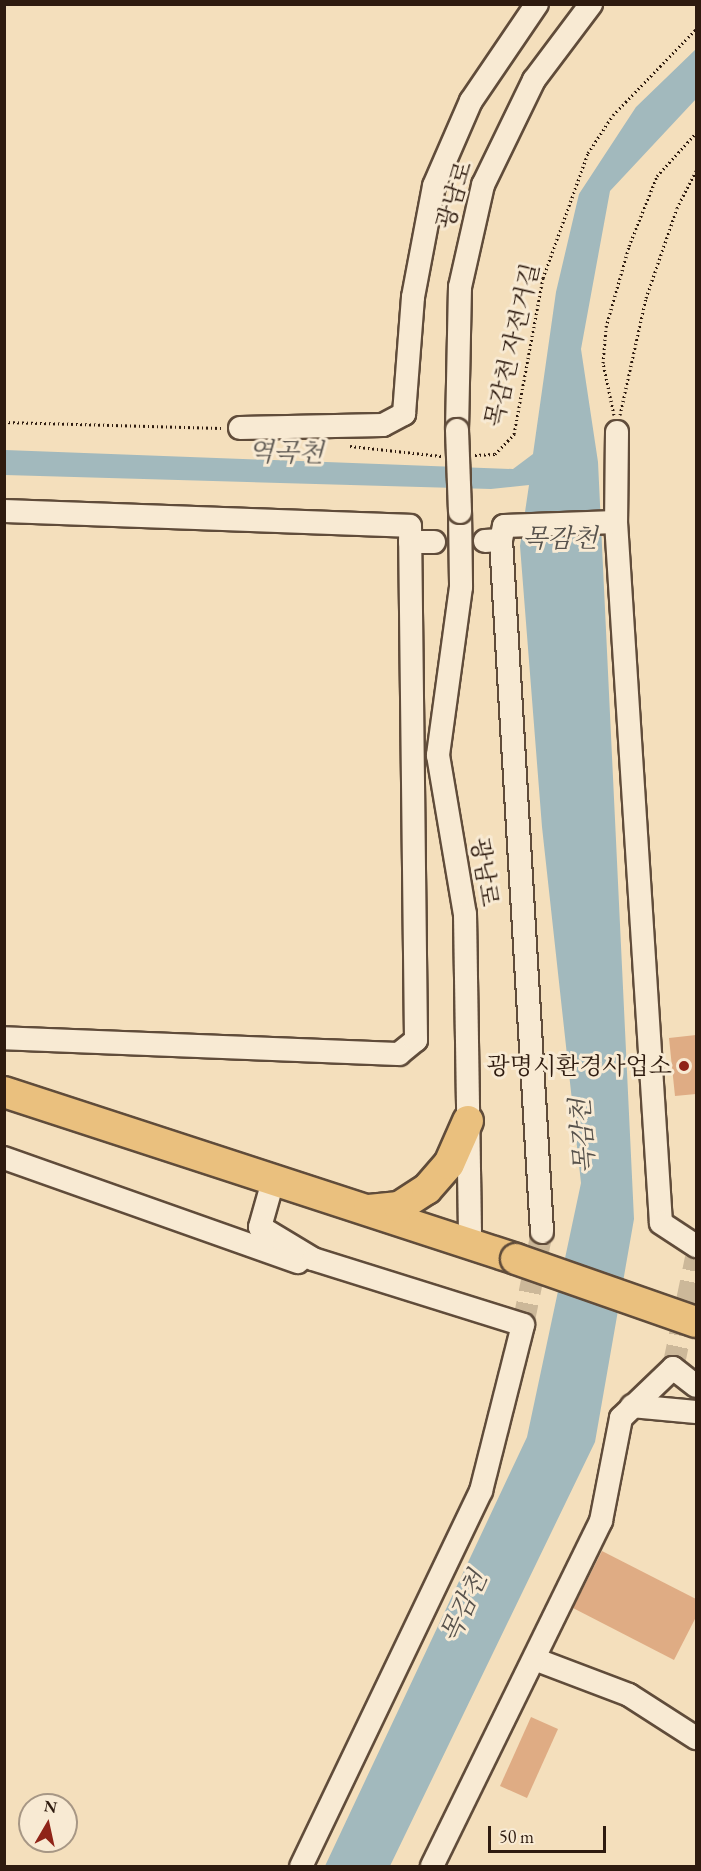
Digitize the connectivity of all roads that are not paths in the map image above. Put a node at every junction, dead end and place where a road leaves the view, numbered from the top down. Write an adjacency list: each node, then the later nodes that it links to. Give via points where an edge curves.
1 (537, 4): 3 (street, via 471,101 434,186 413,297 404,414 383,425)
2 (591, 4): 11 (street, 광남로, bridge, via 534,80 481,194 460,287 457,430 461,588 438,755 465,914)
3 (240, 428)
4 (617, 432): 6 (street)
5 (4, 511): 7 (street, via 410,526)
6 (616, 522): 17 (street, via 496,536); 19 (street, via 661,1223)
7 (410, 542): 8 (street); 9 (street, via 416,1040 399,1054)
8 (434, 542)
9 (4, 1038)
10 (4, 1092): 13 (main road)
11 (468, 1122): 14 (main road, via 449,1164 427,1189 399,1207); 18 (street, 광남로)
12 (4, 1158): 15 (street)
13 (273, 1180): 14 (main road); 16 (street)
14 (362, 1210): 18 (main road)
15 (185, 1217): 16 (street); 20 (street, via 306,1265)
16 (260, 1227): 20 (street, via 313,1259)
17 (542, 1232)
18 (470, 1244): 21 (main road, bridge)
19 (696, 1246)
20 (344, 1269): 27 (street, via 524,1325 481,1491)
21 (696, 1322)
22 (696, 1386): 23 (street, via 673,1368)
23 (632, 1406): 24 (street); 25 (street, via 621,1418 601,1521)
24 (696, 1412)
25 (537, 1660): 26 (street, via 629,1695); 28 (street)
26 (696, 1738)
27 (301, 1866)
28 (432, 1866)

